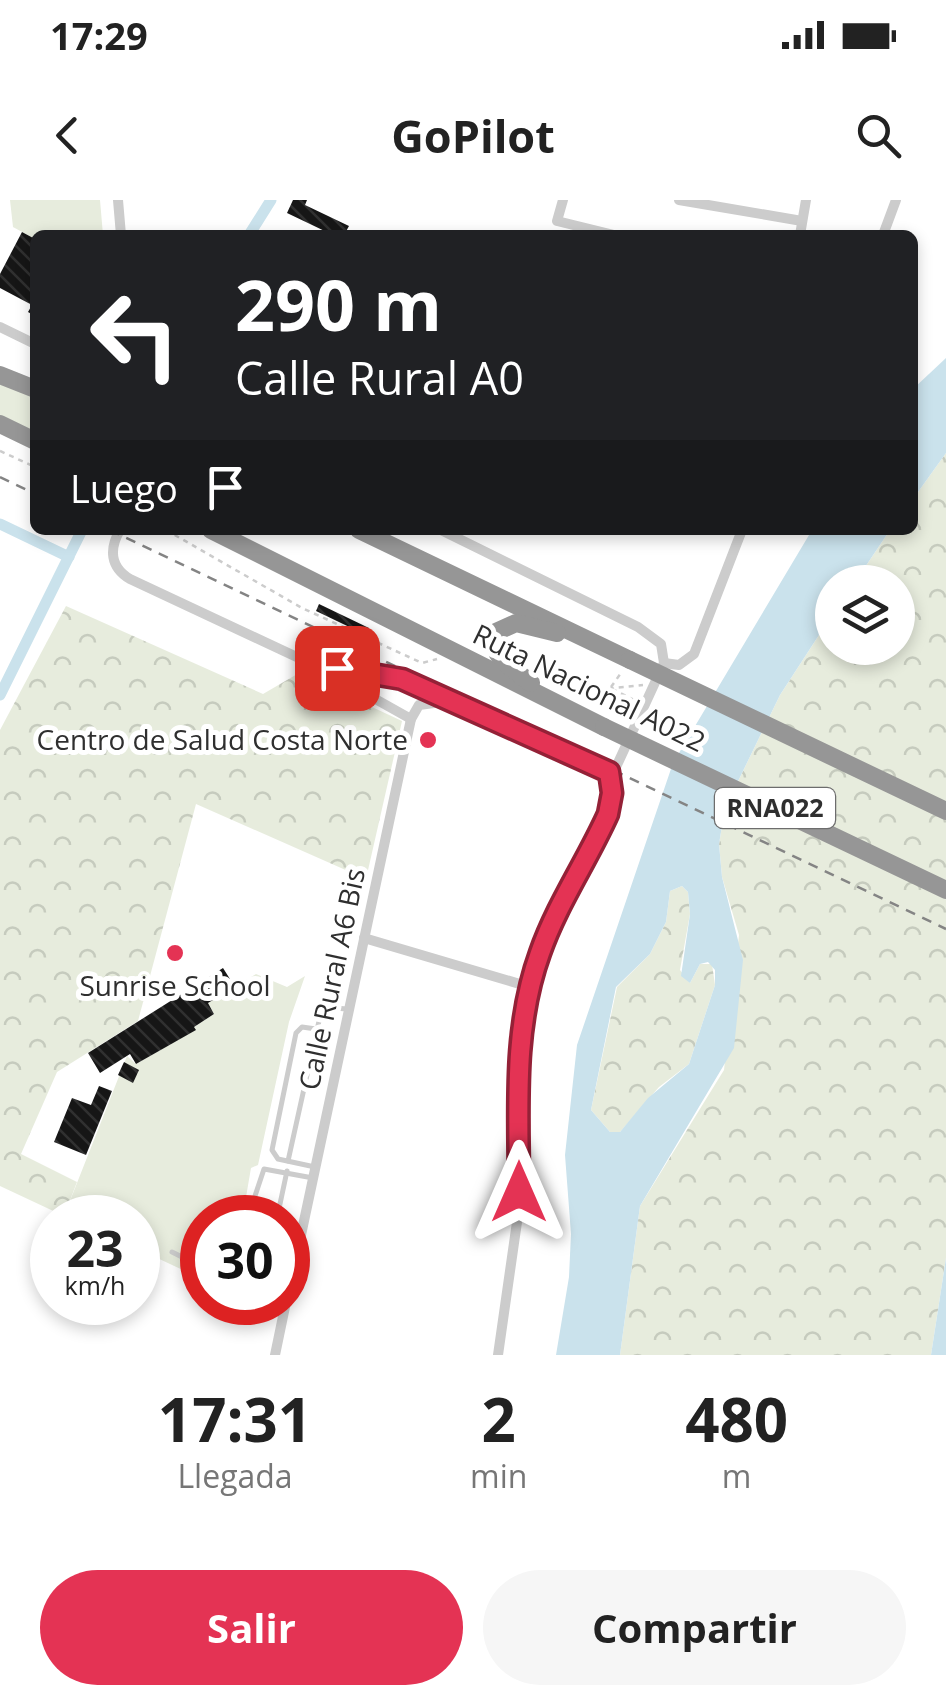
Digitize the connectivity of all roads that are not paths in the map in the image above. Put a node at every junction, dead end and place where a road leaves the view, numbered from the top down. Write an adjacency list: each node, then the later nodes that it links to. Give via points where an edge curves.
1 (118, 200): 7 (street)
2 (563, 200): 8 (street, via 557,221)
3 (678, 200): 6 (street)
4 (806, 200): 6 (street)
5 (896, 200): 10 (street)
6 (802, 221): 9 (street)
7 (121, 230)
8 (594, 230)
9 (801, 230)
10 (885, 230)
11 (0, 327): 12 (street)
12 (30, 342)
13 (0, 375): 14 (highway)
14 (30, 387)
15 (0, 424): 16 (highway)
16 (30, 439)
17 (118, 535): 23 (street, via 112,553 124,576)
18 (222, 535): 26 (highway, Ruta Nacional A022 / RNA022)
19 (370, 535): 22 (highway, Ruta Nacional A022 / RNA022)
20 (451, 535): 24 (street, via 647,632 664,650)
21 (740, 535): 24 (street, via 694,654 679,666)
22 (601, 645): 26 (highway, via 522,624 496,632 496,653); 29 (highway, Ruta Nacional A022 / RNA022, bridge, via 625,668)
23 (313, 663): 25 (street, via 390,676); 27 (street)
24 (664, 663): 28 (street)
25 (449, 701): 27 (street, via 419,705); 28 (street)
26 (557, 704): 30 (highway, Ruta Nacional A022 / RNA022, bridge)
27 (410, 719): 31 (street, Calle Rural A6 Bis)
28 (609, 772): 32 (street, via 608,814 548,932)
29 (946, 811)
30 (946, 890)
31 (364, 938): 32 (street); 33 (street, Calle Rural A6 Bis)
32 (530, 987): 45 (street, via 520,1048 518,1215)
33 (348, 1010): 34 (lane, via 329,1010); 37 (street, Calle Rural A6 Bis)
34 (316, 1029): 35 (lane); 35 (lane, via 297,1031 285,1085 272,1152)
35 (288, 1161): 37 (lane)
36 (286, 1172): 37 (lane); 38 (lane, via 261,1172); 39 (lane)
37 (314, 1173): 40 (street, Calle Rural A6 Bis)
38 (256, 1195)
39 (282, 1195)
40 (307, 1195)
41 (172, 1252): 42 (lane)
42 (180, 1256)
43 (281, 1325): 44 (street, Calle Rural A6 Bis)
44 (275, 1355)
45 (498, 1355)

